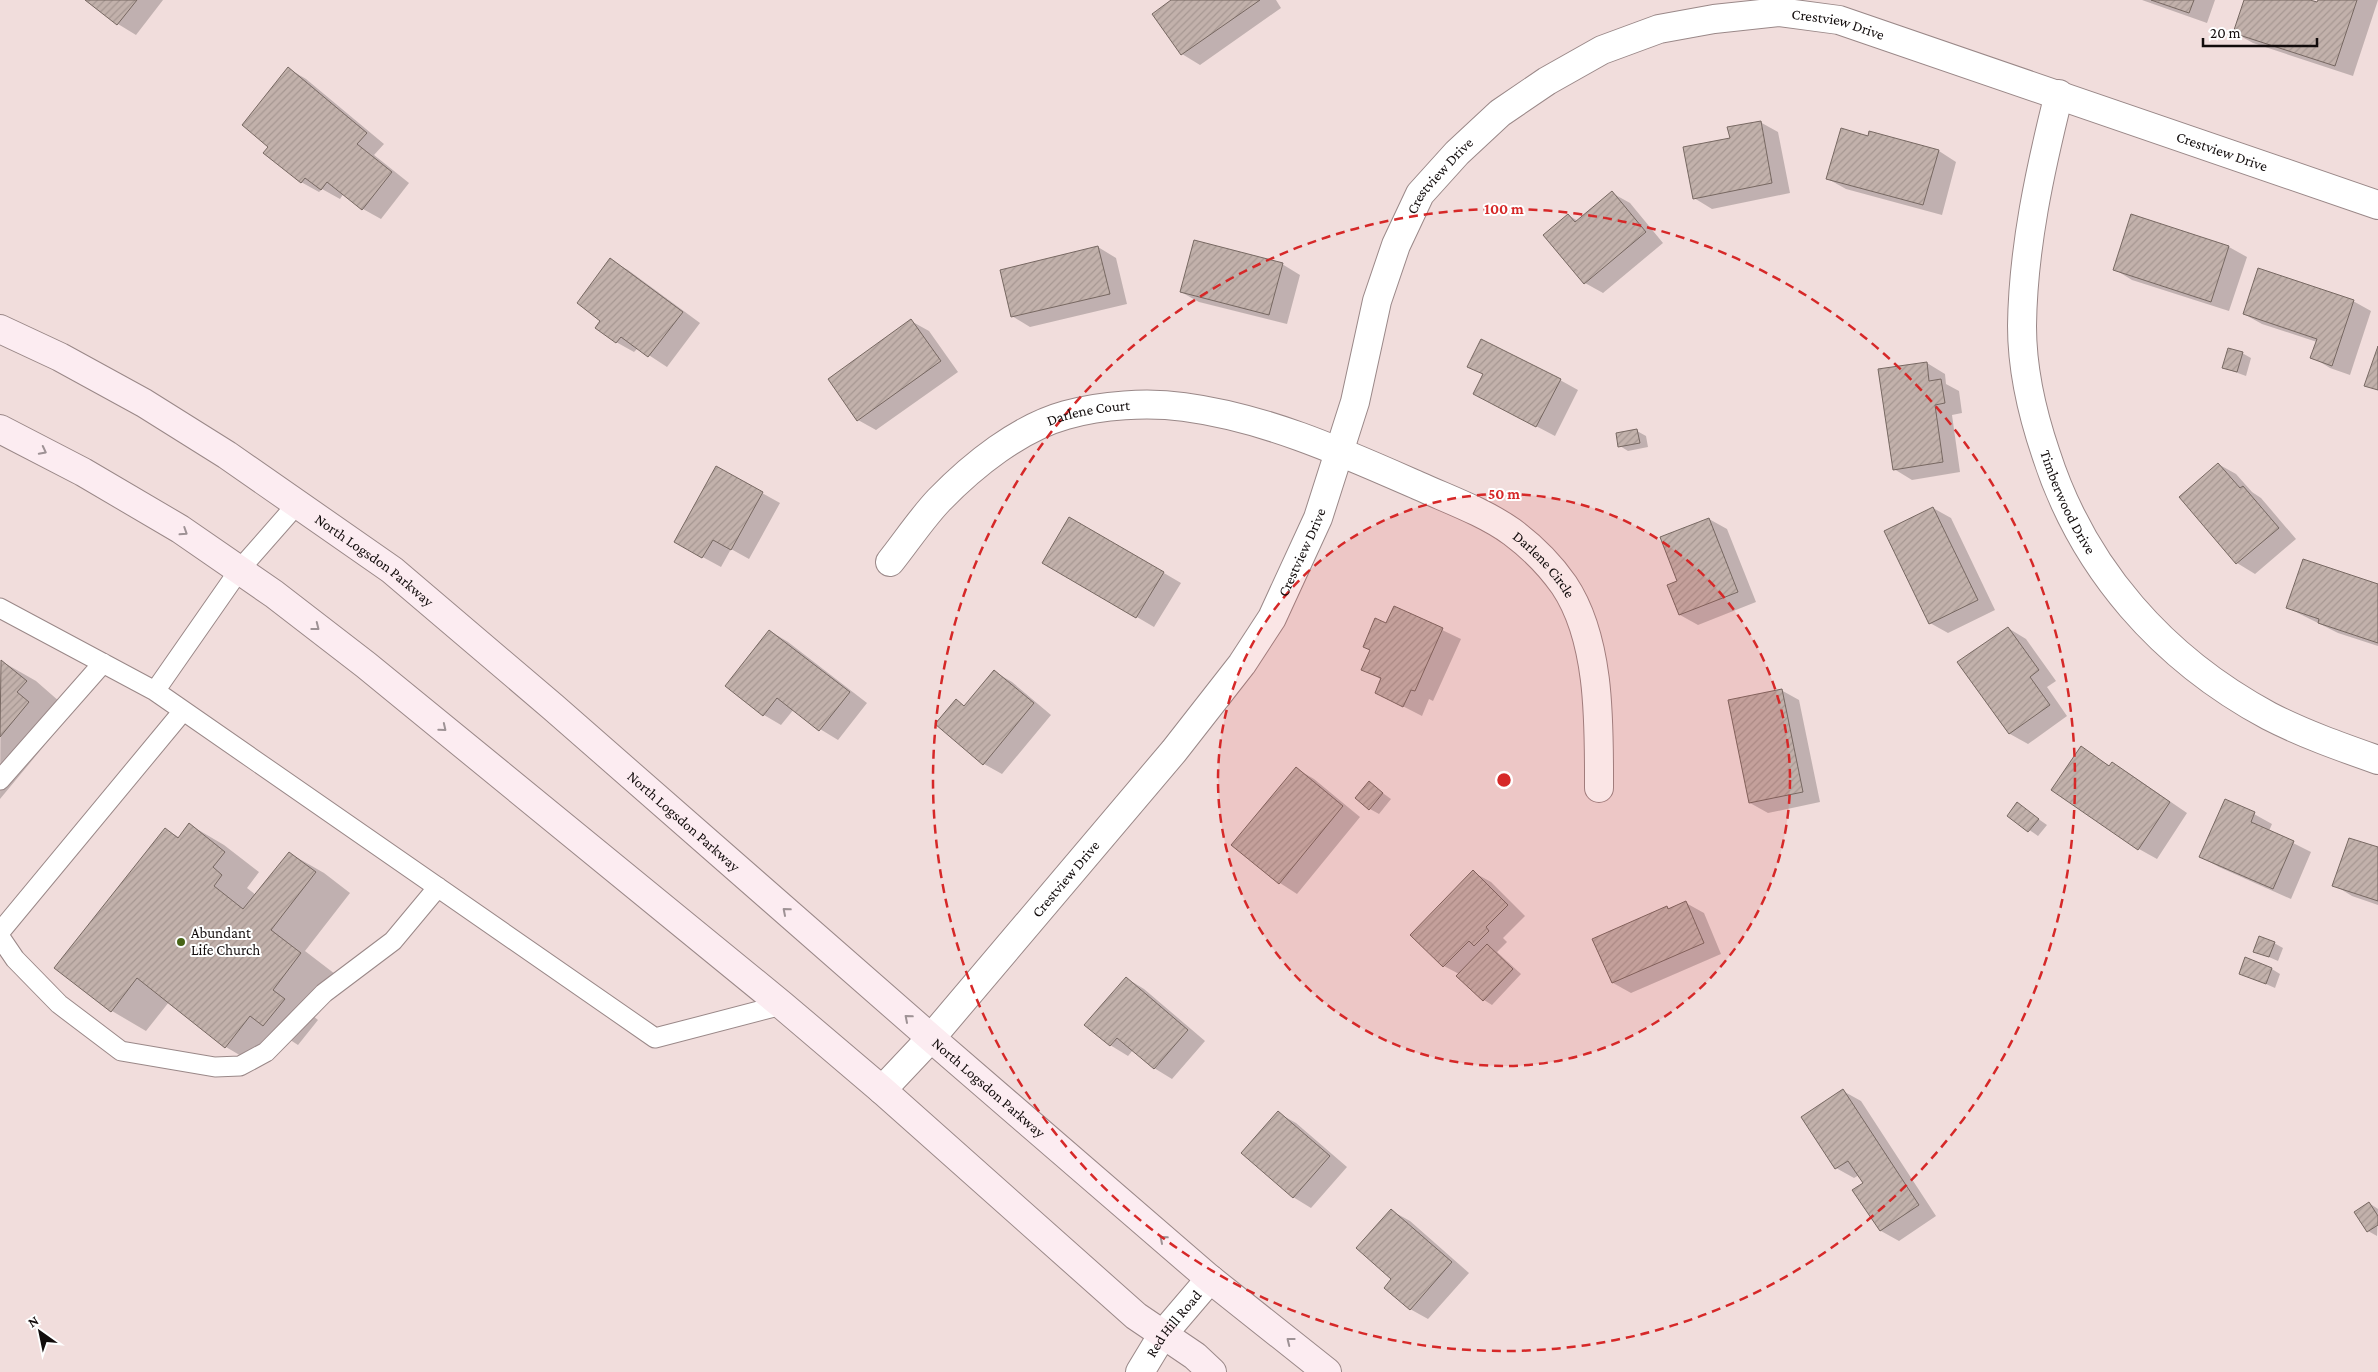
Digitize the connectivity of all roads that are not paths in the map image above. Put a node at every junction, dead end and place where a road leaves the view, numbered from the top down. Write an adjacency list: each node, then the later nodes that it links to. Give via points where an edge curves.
1 (2059, 94): 2 (street, Crestview Drive); 5 (street, Crestview Drive, via 1839,20 1780,12 1659,29 1602,50 1547,81 1500,114 1457,153 1420,194 1396,245 1376,300 1355,402); 13 (street, Timberwood Drive, via 2029,237 2022,328 2026,377 2037,427 2053,477 2074,525 2102,571 2137,614 2176,652 2220,687 2269,716 2322,741)
2 (2378, 205)
3 (0, 329): 6 (main road, North Logsdon Parkway, via 60,357 144,403)
4 (0, 428): 8 (main road, one-way to 8, via 91,476 180,529)
5 (1338, 450): 7 (street, Darlene Court, via 1258,423 1184,407 1145,405 1066,415 1031,429 997,449 939,500); 15 (street, Darlene Circle, via 1480,513 1504,527 1541,556 1565,587 1582,622 1591,659 1599,732); 20 (street, Crestview Drive, via 1318,518 1298,567 1272,618 1242,664 1174,751)
6 (298, 503): 8 (lane); 20 (main road, North Logsdon Parkway, one-way to 6, via 392,570)
7 (890, 562)
8 (240, 570): 11 (lane); 19 (main road, one-way to 19, via 366,666)
9 (0, 608): 10 (lane)
10 (103, 662): 11 (lane); 14 (lane)
11 (155, 691): 12 (lane)
12 (183, 711): 16 (lane); 17 (lane)
13 (2378, 760)
14 (0, 780)
15 (1599, 788)
16 (438, 888): 18 (lane, via 393,942 324,993 266,1052 240,1066 215,1067 121,1051 58,1004 14,959); 19 (lane, via 655,1038)
17 (0, 932)
18 (0, 937)
19 (782, 1005): 21 (main road)
20 (931, 1038): 21 (street, Crestview Drive); 22 (main road, North Logsdon Parkway, one-way to 20)
21 (882, 1090): 23 (main road, via 1136,1316)
22 (1210, 1279): 23 (street, Red Hill Road); 26 (main road, North Logsdon Parkway, one-way to 22)
23 (1163, 1334): 24 (street, Red Hill Road); 25 (main road)
24 (1140, 1372)
25 (1212, 1372)
26 (1327, 1372)

